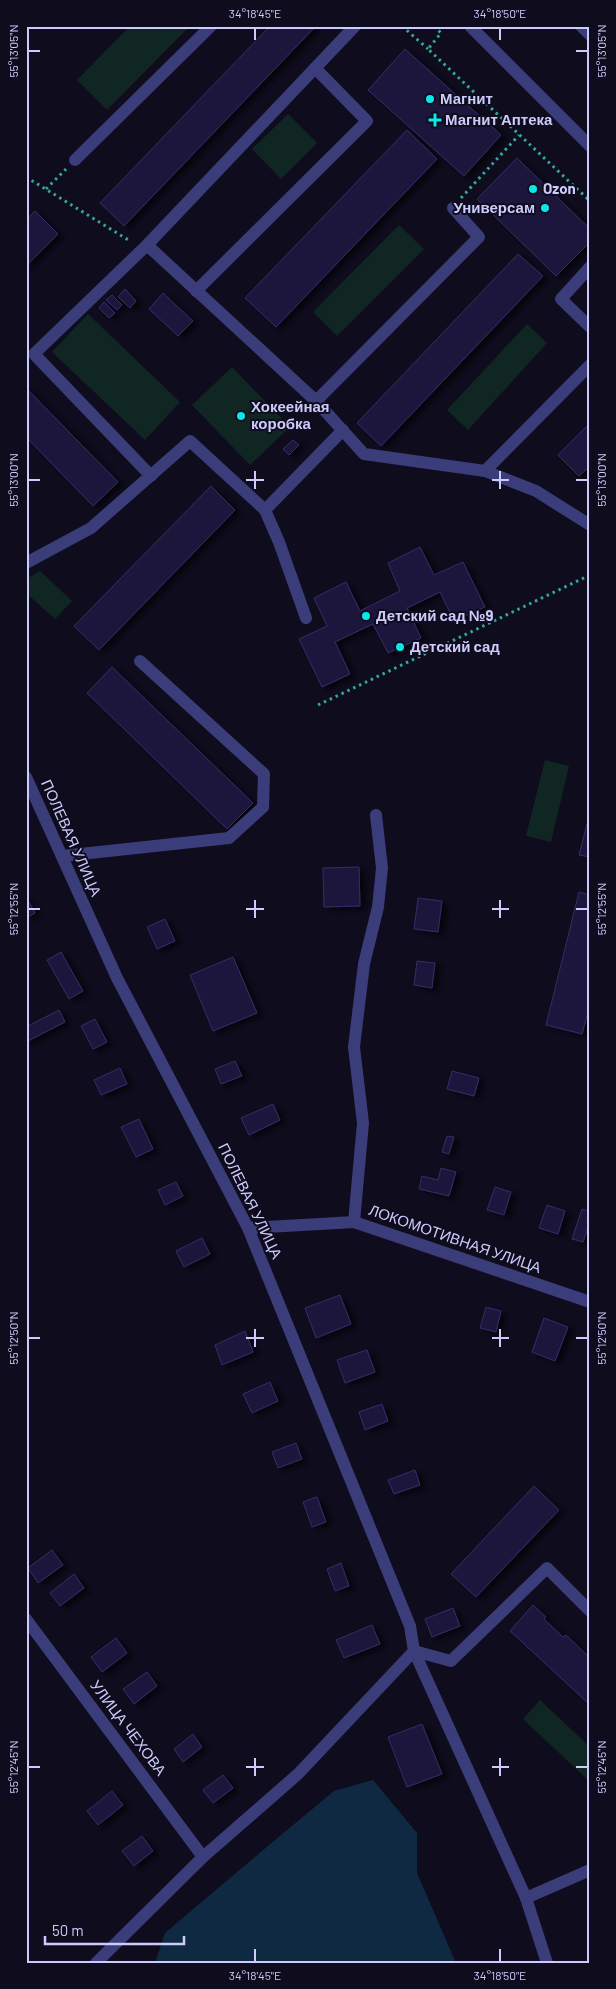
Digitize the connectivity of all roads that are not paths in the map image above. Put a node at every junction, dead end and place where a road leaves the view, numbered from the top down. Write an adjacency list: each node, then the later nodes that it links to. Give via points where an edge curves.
1 (211, 26): 8 (street)
2 (355, 26): 6 (street)
3 (470, 26): 7 (street)
4 (581, 26): 5 (street)
5 (590, 35)
6 (315, 68): 10 (street); 12 (street, via 367,121)
7 (590, 146)
8 (75, 160)
9 (453, 208): 15 (street, via 480,237)
10 (144, 247): 12 (street); 18 (street, via 34,354)
11 (590, 267): 13 (street, via 561,299)
12 (196, 291): 15 (street)
13 (590, 327)
14 (590, 365): 17 (street)
15 (316, 401): 16 (street)
16 (343, 430): 17 (street, via 364,454); 19 (street)
17 (485, 471): 20 (street, via 536,491)
18 (151, 476): 19 (street, via 190,441); 21 (street, via 91,528)
19 (265, 510): 22 (street)
20 (590, 525)
21 (26, 563)
22 (306, 618)
23 (140, 661): 26 (street, via 264,774 263,807 229,838)
24 (26, 777): 26 (street, ПОЛЕВАЯ УЛИЦА)
25 (376, 814): 27 (street, via 382,868 378,907 364,964 354,1047 363,1123)
26 (62, 856): 28 (street, ПОЛЕВАЯ УЛИЦА, via 117,978)
27 (354, 1222): 28 (street, ЛОКОМОТИВНАЯ УЛИЦА); 29 (street, ЛОКОМОТИВНАЯ УЛИЦА)
28 (248, 1228): 32 (street, ПОЛЕВАЯ УЛИЦА, via 410,1626)
29 (590, 1302)
30 (590, 1611): 32 (street, via 547,1568 451,1661)
31 (26, 1619): 33 (street, УЛИЦА ЧЕХОВА)
32 (414, 1651): 33 (street, via 298,1774); 35 (street, ПОЛЕВАЯ УЛИЦА)
33 (203, 1856): 36 (street)
34 (590, 1870): 35 (street)
35 (526, 1898): 37 (street, ПОЛЕВАЯ УЛИЦА)
36 (96, 1963)
37 (547, 1963)

